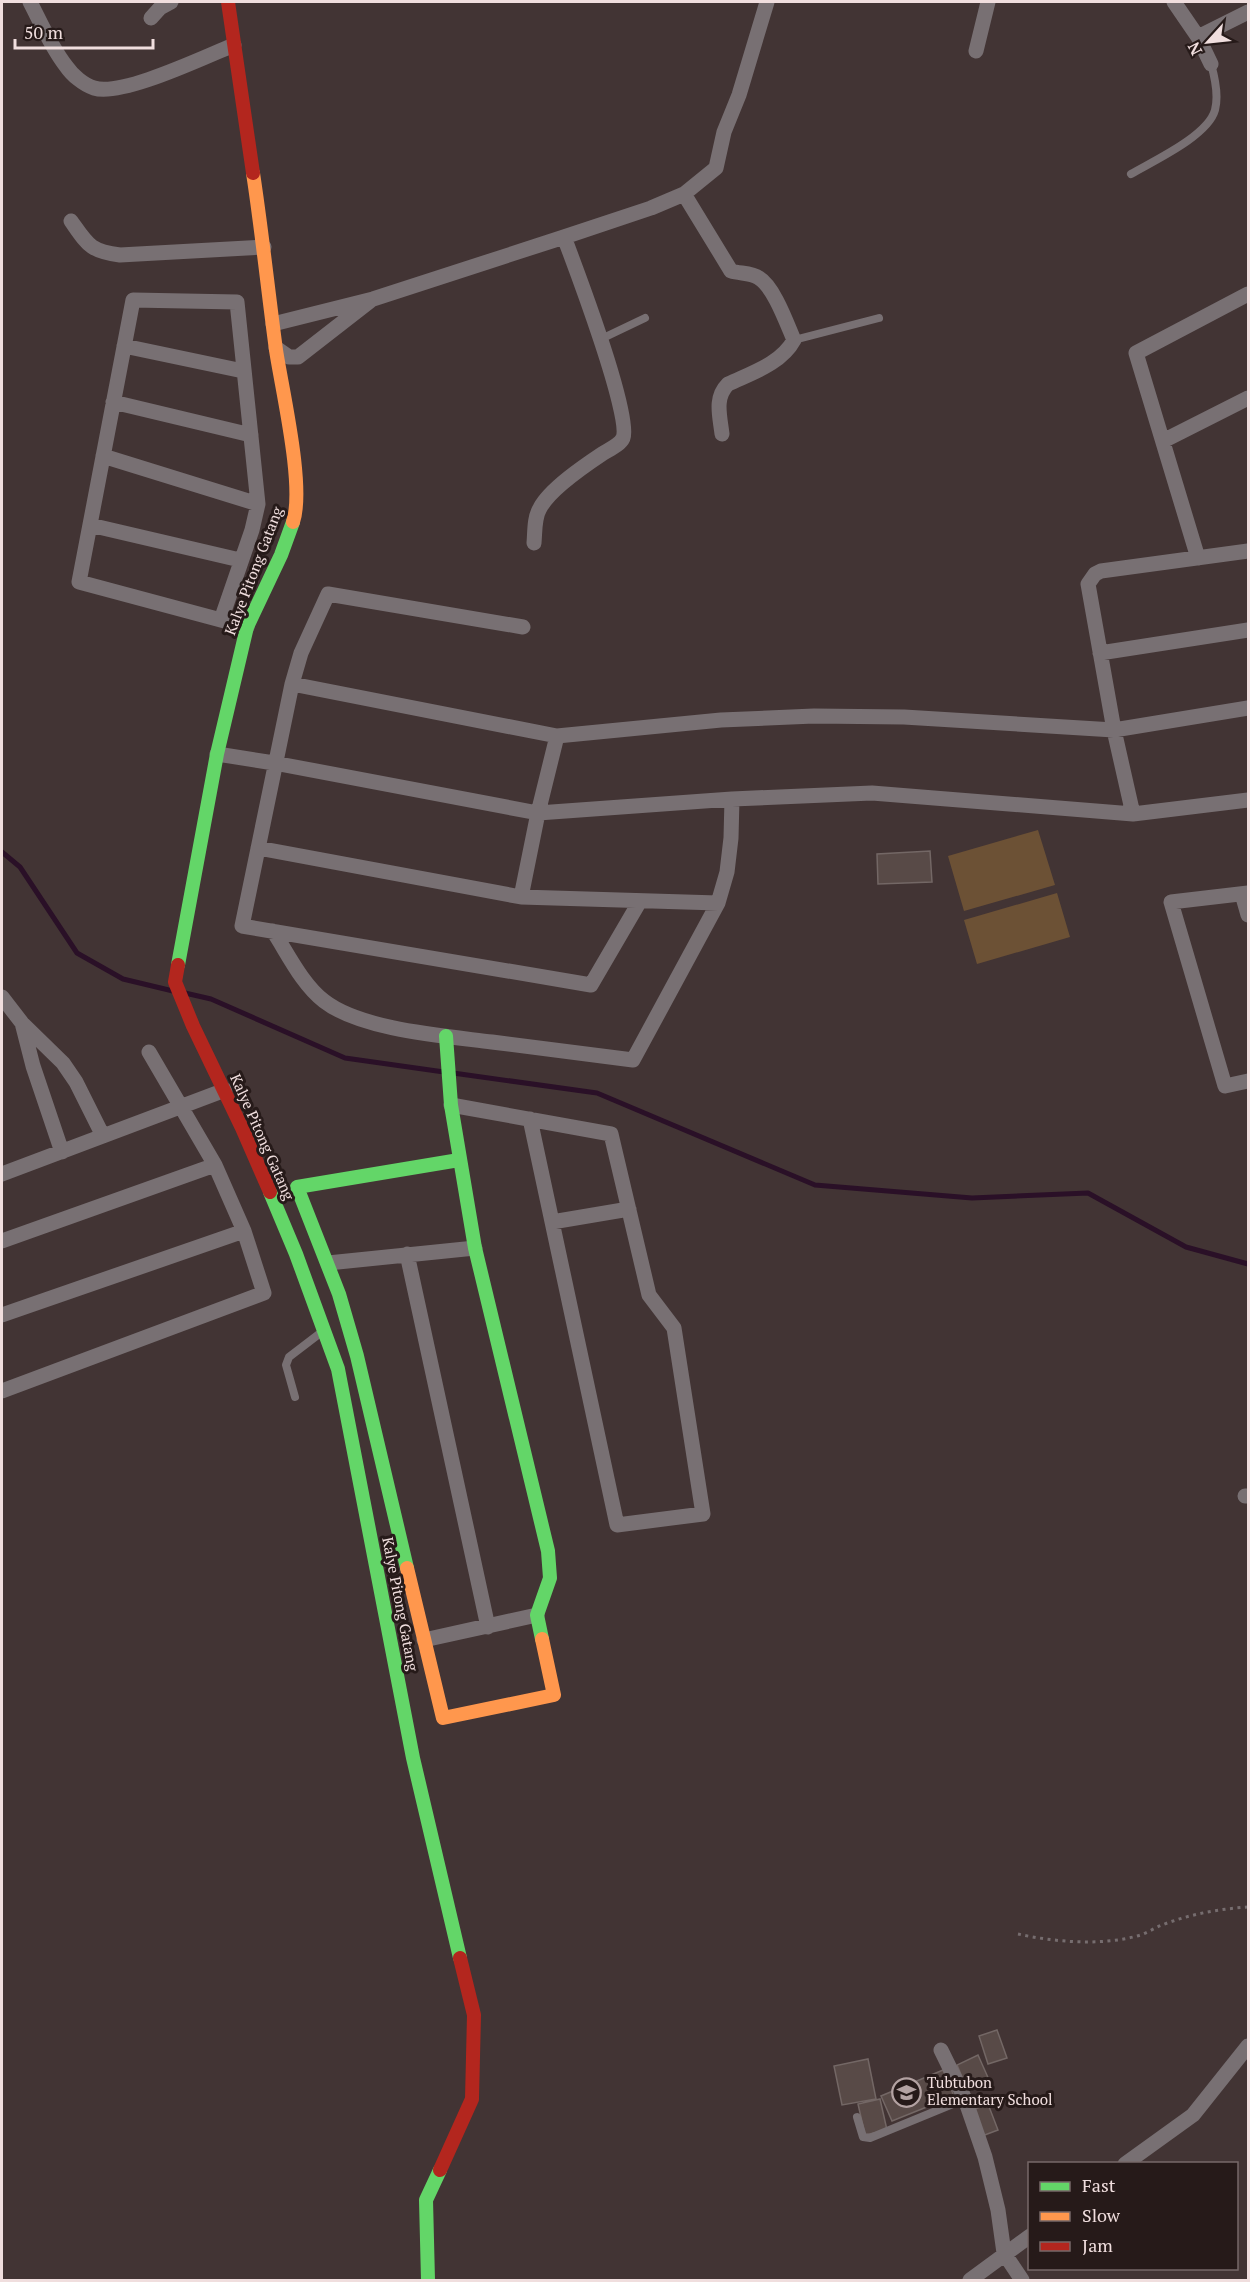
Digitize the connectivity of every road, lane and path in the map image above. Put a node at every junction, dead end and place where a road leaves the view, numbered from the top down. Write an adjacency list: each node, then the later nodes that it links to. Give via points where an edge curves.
1 (30, 2): 10 (street, via 66,67 95,88 111,89 152,78)
2 (171, 2): 8 (street)
3 (228, 2): 10 (street, Kalye Pitong Gatang)
4 (767, 2): 14 (street, via 716,168)
5 (988, 2): 11 (street)
6 (1174, 2): 9 (street)
7 (1248, 12): 9 (street)
8 (151, 18)
9 (1198, 36): 12 (street)
10 (234, 45): 17 (street, Kalye Pitong Gatang)
11 (976, 51)
12 (1211, 64): 13 (lane, via 1216,80 1215,113 1196,135)
13 (1131, 174)
14 (684, 194): 16 (street); 24 (street, via 731,271 751,274 766,284)
15 (71, 221): 17 (street, via 86,242 101,253)
16 (564, 237): 19 (street); 23 (street)
17 (264, 247): 22 (street, Kalye Pitong Gatang)
18 (1248, 294): 32 (street, via 1136,353)
19 (372, 300): 22 (street); 26 (street, via 298,357 289,357)
20 (645, 318): 23 (lane)
21 (879, 318): 24 (lane)
22 (273, 324): 26 (street, Kalye Pitong Gatang)
23 (601, 339): 36 (street, via 619,402 624,437 550,494 540,508)
24 (794, 340): 30 (street, via 776,360 722,390)
25 (124, 346): 27 (street); 27 (street, via 133,300 237,302); 29 (street)
26 (276, 348): 41 (street, Kalye Pitong Gatang, via 297,510)
27 (243, 370): 31 (street)
28 (1248, 398): 32 (street)
29 (113, 402): 31 (street); 33 (street)
30 (722, 434)
31 (251, 435): 34 (street)
32 (1163, 441): 38 (street)
33 (103, 456): 34 (street); 35 (street)
34 (258, 504): 39 (street)
35 (90, 525): 39 (street); 40 (street, via 79,582)
36 (534, 543)
37 (1248, 551): 38 (street)
38 (1198, 558): 44 (street, via 1101,572 1091,578 1088,590)
39 (240, 560): 40 (street)
40 (221, 620): 41 (street)
41 (247, 627): 49 (street, Kalye Pitong Gatang)
42 (523, 627): 45 (street, via 328,594 301,653)
43 (1248, 630): 44 (street)
44 (1100, 653): 47 (street)
45 (292, 684): 48 (street); 50 (street)
46 (1248, 708): 47 (street)
47 (1114, 730): 48 (street, via 904,717 814,716 721,720); 54 (street)
48 (557, 736): 53 (street)
49 (218, 754): 50 (street); 67 (street, Kalye Pitong Gatang, via 175,982)
50 (274, 763): 53 (street); 55 (street)
51 (732, 799): 53 (street); 54 (street, via 872,793); 59 (street, via 727,872)
52 (1248, 800): 54 (street)
53 (538, 813): 57 (street)
54 (1134, 814)
55 (258, 848): 57 (street); 61 (street, via 242,926)
56 (1245, 894): 60 (street); 66 (street, via 1171,902 1224,1086)
57 (521, 897): 58 (street)
58 (640, 901): 59 (street); 61 (street, via 591,985)
59 (718, 903): 64 (street, via 633,1060)
60 (1248, 915)
61 (273, 931): 64 (street, via 306,982 322,1000 342,1013 362,1021)
62 (2, 997): 63 (street)
63 (22, 1023): 71 (street, via 63,1063); 72 (street)
64 (446, 1036): 68 (street)
65 (149, 1052): 69 (street)
66 (1248, 1081)
67 (225, 1090): 69 (street); 84 (street, Kalye Pitong Gatang)
68 (451, 1105): 70 (street); 73 (street)
69 (183, 1106): 71 (street); 74 (street)
70 (530, 1119): 76 (street, via 611,1134); 77 (street)
71 (103, 1136): 72 (street)
72 (62, 1152): 75 (street)
73 (459, 1160): 80 (street); 82 (street, via 297,1187)
74 (215, 1165): 78 (street); 79 (street)
75 (2, 1171)
76 (629, 1209): 77 (street); 77 (street, via 649,1295 674,1328 703,1514 617,1525)
77 (552, 1222)
78 (244, 1231): 83 (street); 85 (street, via 264,1293)
79 (2, 1241)
80 (476, 1248): 81 (street); 87 (street, via 548,1551 550,1578)
81 (407, 1254): 82 (street); 88 (street)
82 (328, 1263): 89 (street, via 357,1356)
83 (2, 1315)
84 (325, 1330): 86 (lane, via 288,1357 286,1365); 99 (street, Kalye Pitong Gatang, via 338,1369 413,1758 474,2015 472,2099 426,2200)
85 (2, 1391)
86 (295, 1397)
87 (537, 1615): 88 (street); 89 (street, via 554,1695 442,1718)
88 (488, 1627): 89 (street)
89 (424, 1640)
90 (1248, 1907): 91 (path, via 1188,1917 1138,1936 1110,1940 1045,1940)
91 (1018, 1934)
92 (1248, 2046): 96 (street, via 1193,2115)
93 (941, 2050): 94 (street)
94 (965, 2099): 95 (lane, via 870,2138 863,2137); 98 (street, via 999,2210)
95 (856, 2117)
96 (1126, 2162)
97 (1028, 2237): 98 (street)
98 (1004, 2253): 100 (street); 101 (street)
99 (429, 2280)
100 (970, 2280)
101 (1022, 2280)

